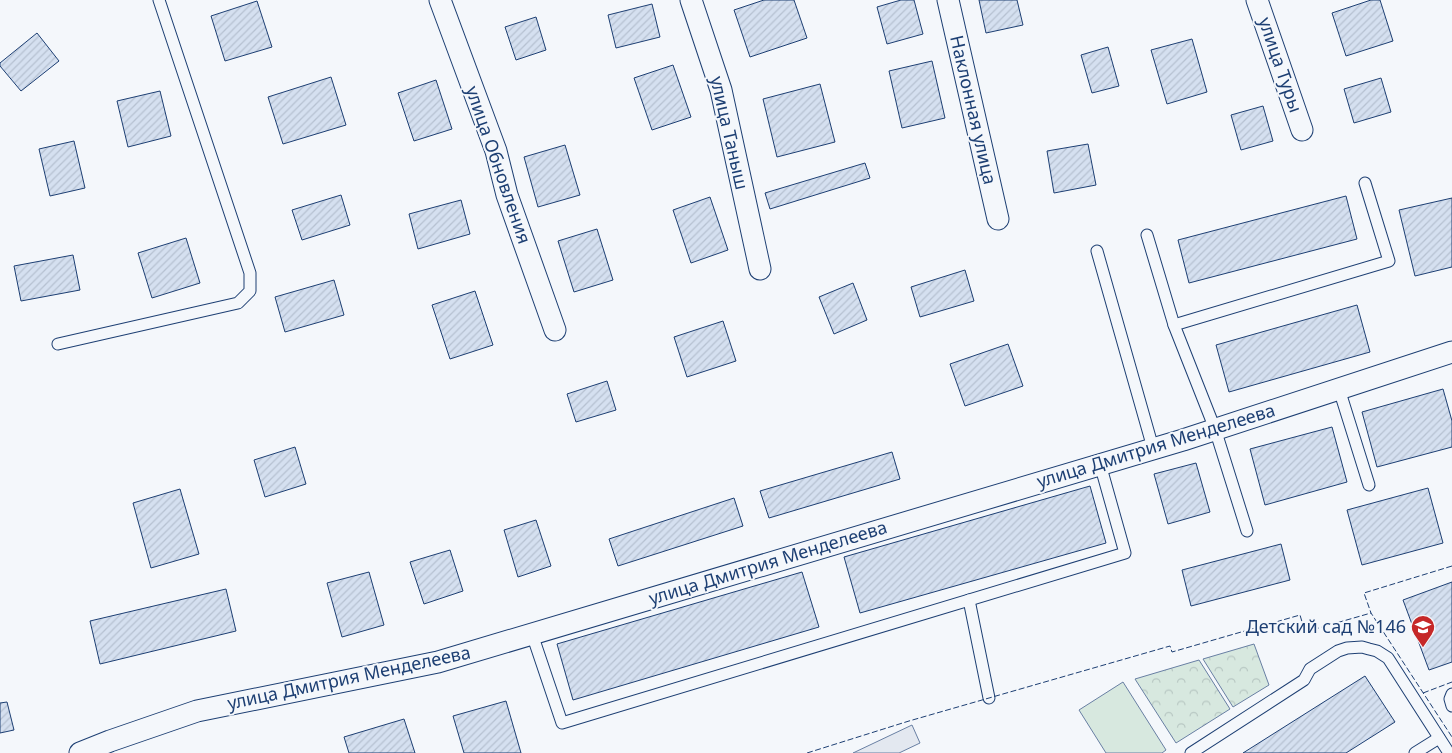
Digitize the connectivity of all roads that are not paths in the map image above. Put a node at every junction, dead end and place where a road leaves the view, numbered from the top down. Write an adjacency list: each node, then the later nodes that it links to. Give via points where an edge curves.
1 (159, 0): 14 (lane, via 250,273 250,291 238,303)
2 (440, 0): 13 (street, улица Обновления, via 496,151 507,194)
3 (691, 0): 11 (street, улица Таныш, via 721,90)
4 (948, 0): 8 (street, Наклонная улица)
5 (1257, 0): 6 (street, улица Туры)
6 (1302, 130)
7 (1365, 183): 12 (lane, via 1389,261)
8 (998, 219)
9 (1147, 235): 12 (lane)
10 (1097, 251): 18 (lane)
11 (760, 269)
12 (1174, 325): 17 (lane)
13 (555, 330)
14 (58, 344)
15 (1451, 357): 16 (street, улица Дмитрия Менделеева)
16 (1339, 389): 17 (street, улица Дмитрия Менделеева); 20 (lane)
17 (1215, 430): 18 (street, улица Дмитрия Менделеева); 21 (lane)
18 (1153, 448): 19 (street, улица Дмитрия Менделеева)
19 (1100, 464): 22 (lane, via 1125,553); 23 (street, улица Дмитрия Менделеева)
20 (1369, 485)
21 (1247, 531)
22 (969, 600): 23 (lane, via 562,723); 25 (lane)
23 (532, 634): 28 (street, улица Дмитрия Менделеева, via 438,662 197,711)
24 (1452, 694): 26 (lane)
25 (989, 698)
26 (1452, 706)
27 (1439, 738): 29 (lane, via 1388,658 1377,651 1355,647 1338,651 1311,668 1304,680); 30 (lane); 31 (lane)
28 (80, 753)
29 (1191, 753)
30 (1415, 753)
31 (1449, 753)

